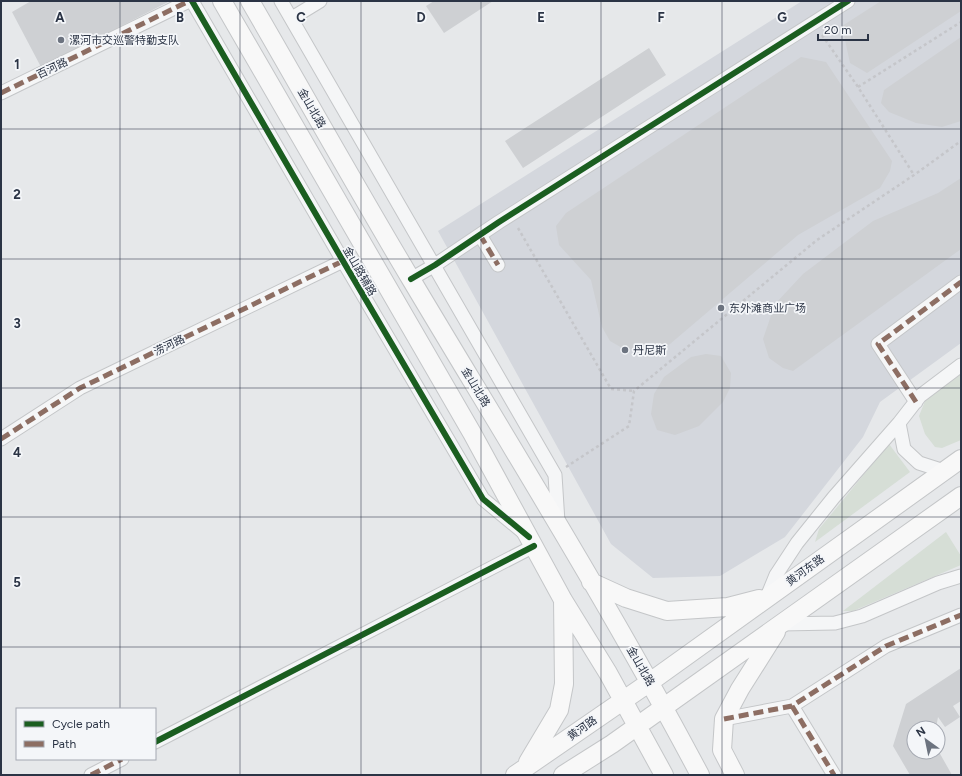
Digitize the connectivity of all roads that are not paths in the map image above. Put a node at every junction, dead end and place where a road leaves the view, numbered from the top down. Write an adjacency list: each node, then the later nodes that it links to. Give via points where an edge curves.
1 (189, 1): 9 (street, 百河路)
2 (192, 1): 11 (street, 金山路辅路)
3 (222, 1): 24 (main road, via 465,420)
4 (250, 1): 14 (main road, 金山北路)
5 (282, 1): 8 (street)
6 (320, 1): 8 (street)
7 (848, 1): 10 (street)
8 (292, 18): 12 (street)
9 (1, 92)
10 (480, 235): 12 (street); 13 (street)
11 (343, 261): 19 (street, 涝河路, via 80,388); 24 (street, 金山路辅路, via 483,499)
12 (435, 265): 14 (street); 23 (street, via 555,475)
13 (498, 265)
14 (411, 279): 23 (main road, 金山北路)
15 (961, 282): 17 (street, via 878,344)
16 (961, 365): 17 (street, via 920,396)
17 (916, 402): 18 (street)
18 (899, 423): 21 (street, via 904,449 919,463); 27 (street, via 834,497 797,544 776,575)
19 (1, 439)
20 (961, 459): 21 (main road, 黄河东路)
21 (944, 471): 27 (main road, 黄河东路)
22 (961, 496): 30 (main road)
23 (558, 524): 26 (main road, 金山北路)
24 (531, 541): 28 (main road); 37 (street)
25 (961, 576): 30 (street, via 862,616 835,623)
26 (591, 582): 27 (main road, via 626,598 667,611 728,607); 31 (main road, 金山北路)
27 (767, 597): 31 (main road, 黄河东路)
28 (564, 600): 32 (main road); 39 (main road, via 564,684 559,710)
29 (961, 614): 33 (street, via 886,646)
30 (781, 624): 34 (main road); 35 (main road)
31 (650, 682): 32 (main road, 黄河路); 34 (main road, 金山北路)
32 (622, 700): 36 (main road); 39 (main road, 黄河路)
33 (792, 706): 35 (street); 45 (street)
34 (664, 707): 36 (main road); 43 (main road, 金山北路)
35 (724, 719): 44 (main road, via 722,750)
36 (637, 726): 41 (main road); 42 (main road)
37 (156, 741)
38 (120, 760): 40 (street)
39 (520, 772)
40 (91, 775)
41 (563, 775)
42 (664, 775)
43 (700, 775)
44 (735, 775)
45 (834, 775)

